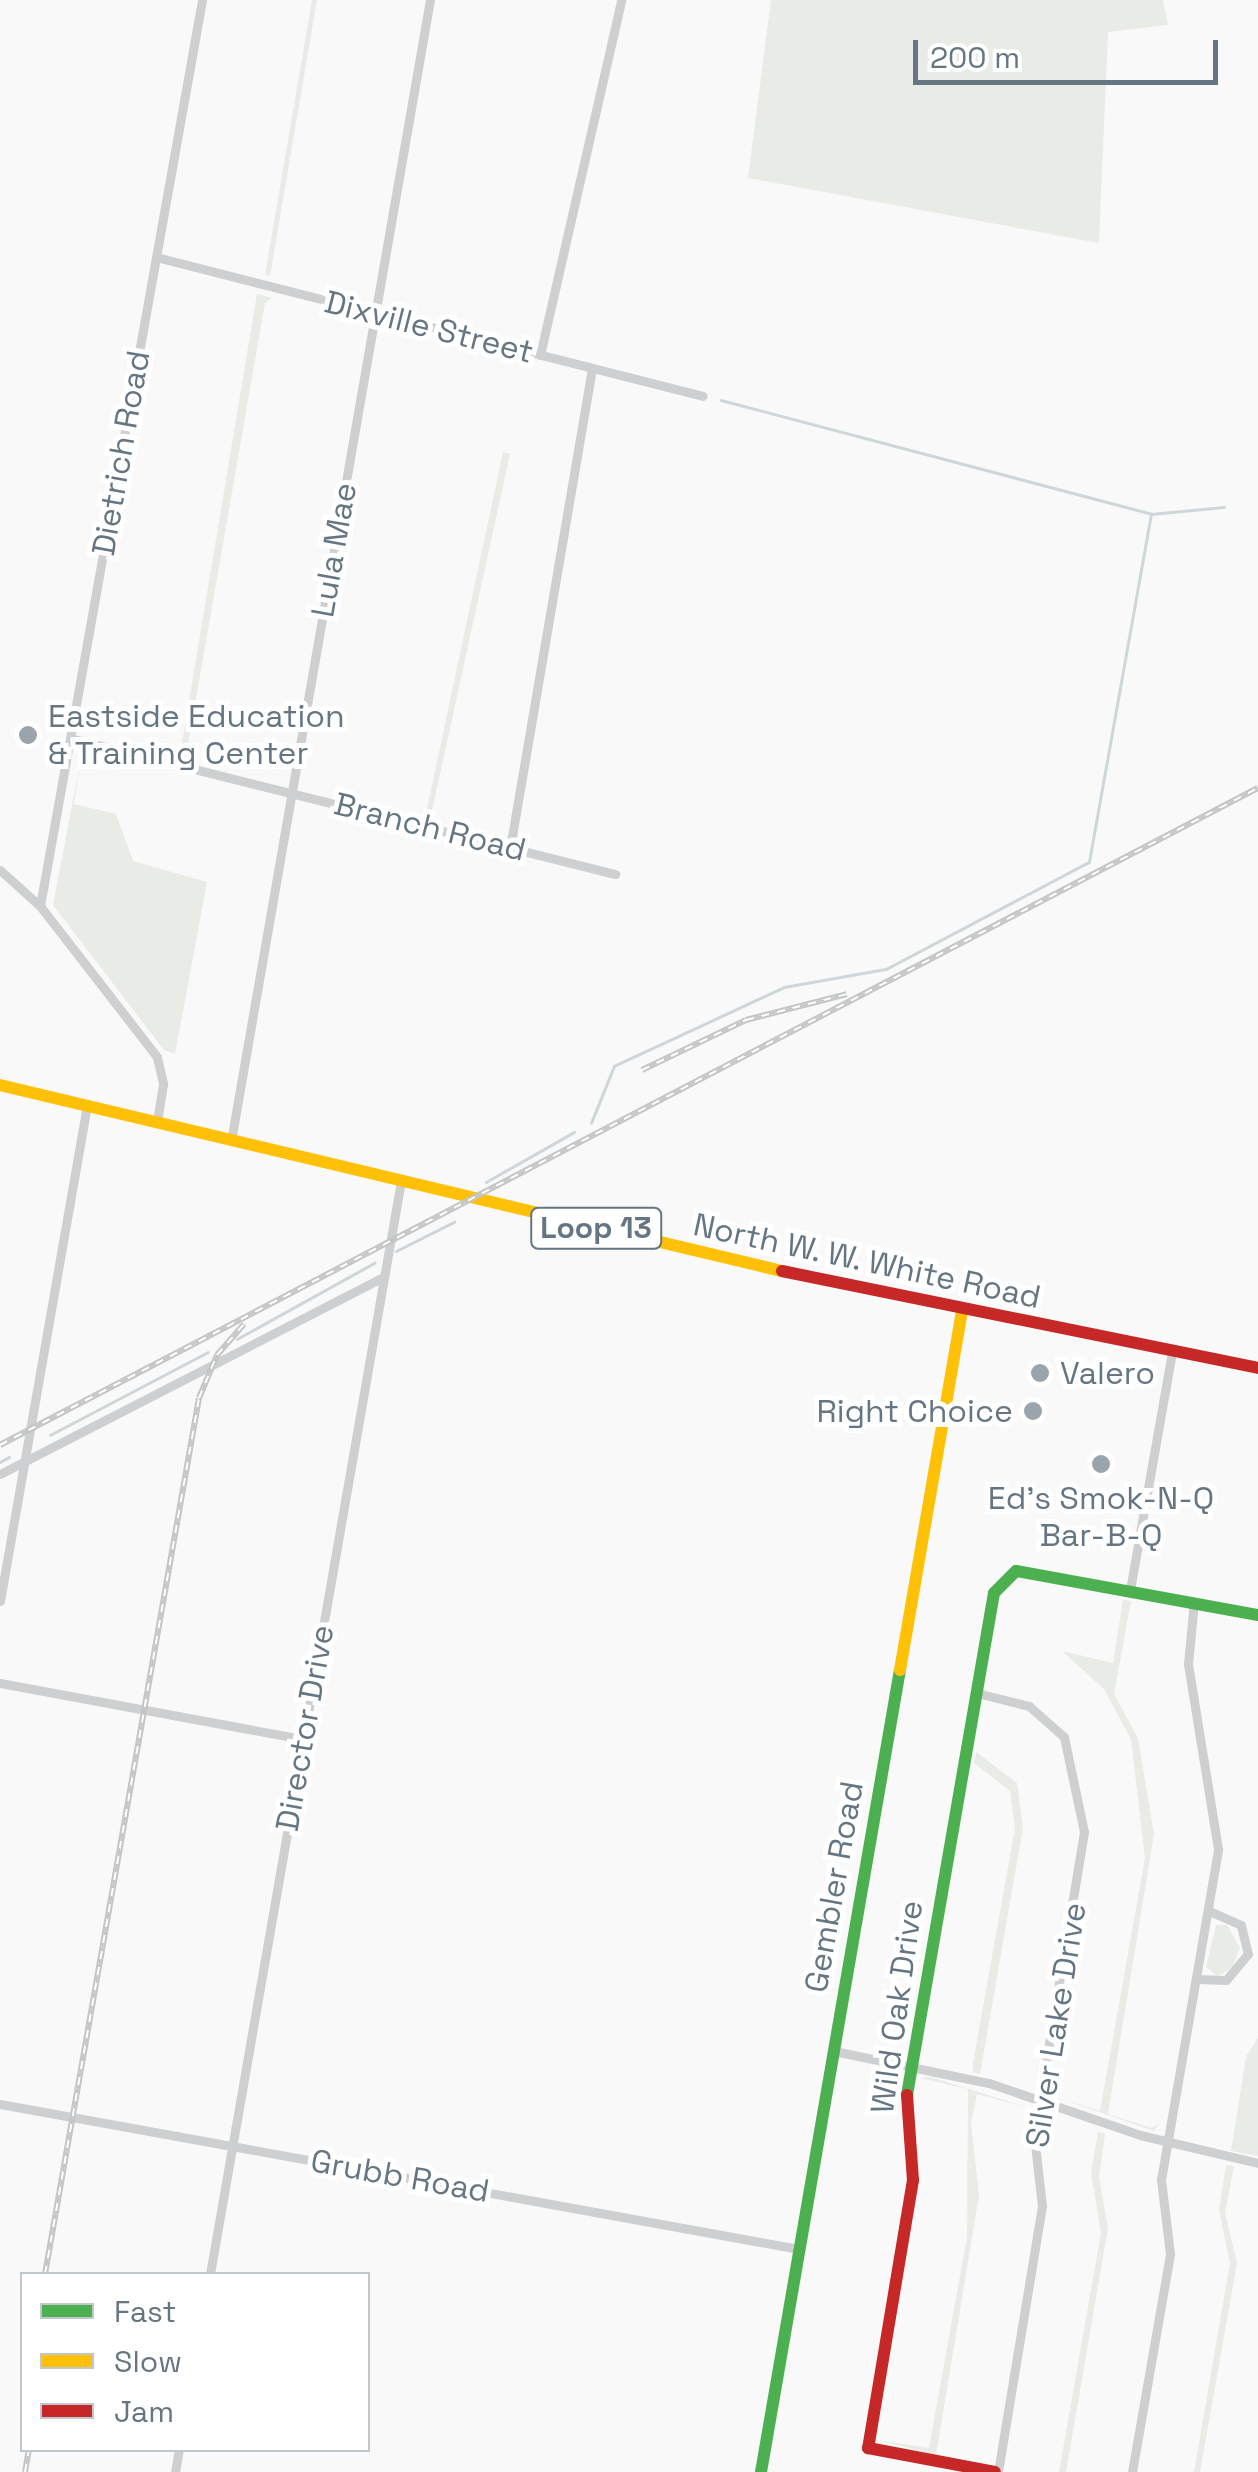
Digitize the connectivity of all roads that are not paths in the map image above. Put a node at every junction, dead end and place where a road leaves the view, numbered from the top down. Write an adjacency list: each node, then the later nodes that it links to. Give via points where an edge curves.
1 (202, 0): 4 (street, Dietrich Road)
2 (430, 0): 5 (street, Lula Mae)
3 (621, 0): 6 (street)
4 (156, 257): 5 (street, Dixville Street); 9 (street, Dietrich Road)
5 (375, 313): 6 (street, Dixville Street); 10 (street, Lula Mae)
6 (540, 355): 7 (street, Dixville Street)
7 (592, 368): 8 (street, Dixville Street); 11 (street)
8 (702, 396)
9 (70, 738): 10 (street, Branch Road); 14 (street, Dietrich Road)
10 (291, 792): 11 (street, Branch Road); 18 (street, Lula Mae)
11 (510, 848): 13 (street, Branch Road)
12 (0, 870): 14 (street)
13 (615, 874)
14 (40, 906): 17 (street, via 157,1057 163,1084)
15 (0, 1085): 16 (main road, North W. W. White Road / Loop 13)
16 (87, 1105): 17 (main road, North W. W. White Road / Loop 13); 24 (street)
17 (157, 1123): 18 (main road, North W. W. White Road / Loop 13)
18 (231, 1141): 19 (main road, North W. W. White Road / Loop 13)
19 (400, 1180): 20 (street, Director Drive); 21 (main road, North W. W. White Road / Loop 13)
20 (384, 1277): 24 (street); 32 (street, Director Drive)
21 (962, 1312): 22 (main road, North W. W. White Road / Loop 13); 35 (main road, Gembler Road)
22 (1172, 1352): 23 (main road, North W. W. White Road / Loop 13); 26 (street)
23 (1258, 1368)
24 (25, 1460): 25 (street); 27 (street)
25 (0, 1474)
26 (1130, 1590): 28 (main road); 31 (main road, Wild Oak Drive, via 1016,1571 1004,1576 994,1592)
27 (0, 1601)
28 (1194, 1602): 29 (main road); 33 (street, via 1188,1664 1218,1830)
29 (1258, 1615)
30 (0, 1682): 32 (street)
31 (977, 1693): 36 (main road, Wild Oak Drive); 37 (street, Silver Lake Drive, via 1020,1702 1056,1727 1074,1763 1084,1845)
32 (303, 1739): 40 (street, Director Drive)
33 (1209, 1911): 34 (street); 34 (street, via 1240,1925 1248,1954 1226,1980)
34 (1196, 1979): 39 (street)
35 (834, 2051): 36 (street); 42 (main road, Gembler Road)
36 (912, 2064): 37 (street); 45 (main road, Wild Oak Drive, via 904,2119 913,2180 868,2448)
37 (1040, 2100): 39 (street); 45 (street, Silver Lake Drive, via 1033,2148 1042,2206)
38 (0, 2104): 40 (street, Grubb Road)
39 (1167, 2143): 41 (street); 46 (street, via 1160,2194 1170,2254)
40 (232, 2146): 42 (street, Grubb Road); 43 (street, Director Drive)
41 (1258, 2163)
42 (799, 2249): 44 (main road, Gembler Road)
43 (210, 2272)
44 (760, 2472)
45 (996, 2472)
46 (1132, 2472)

